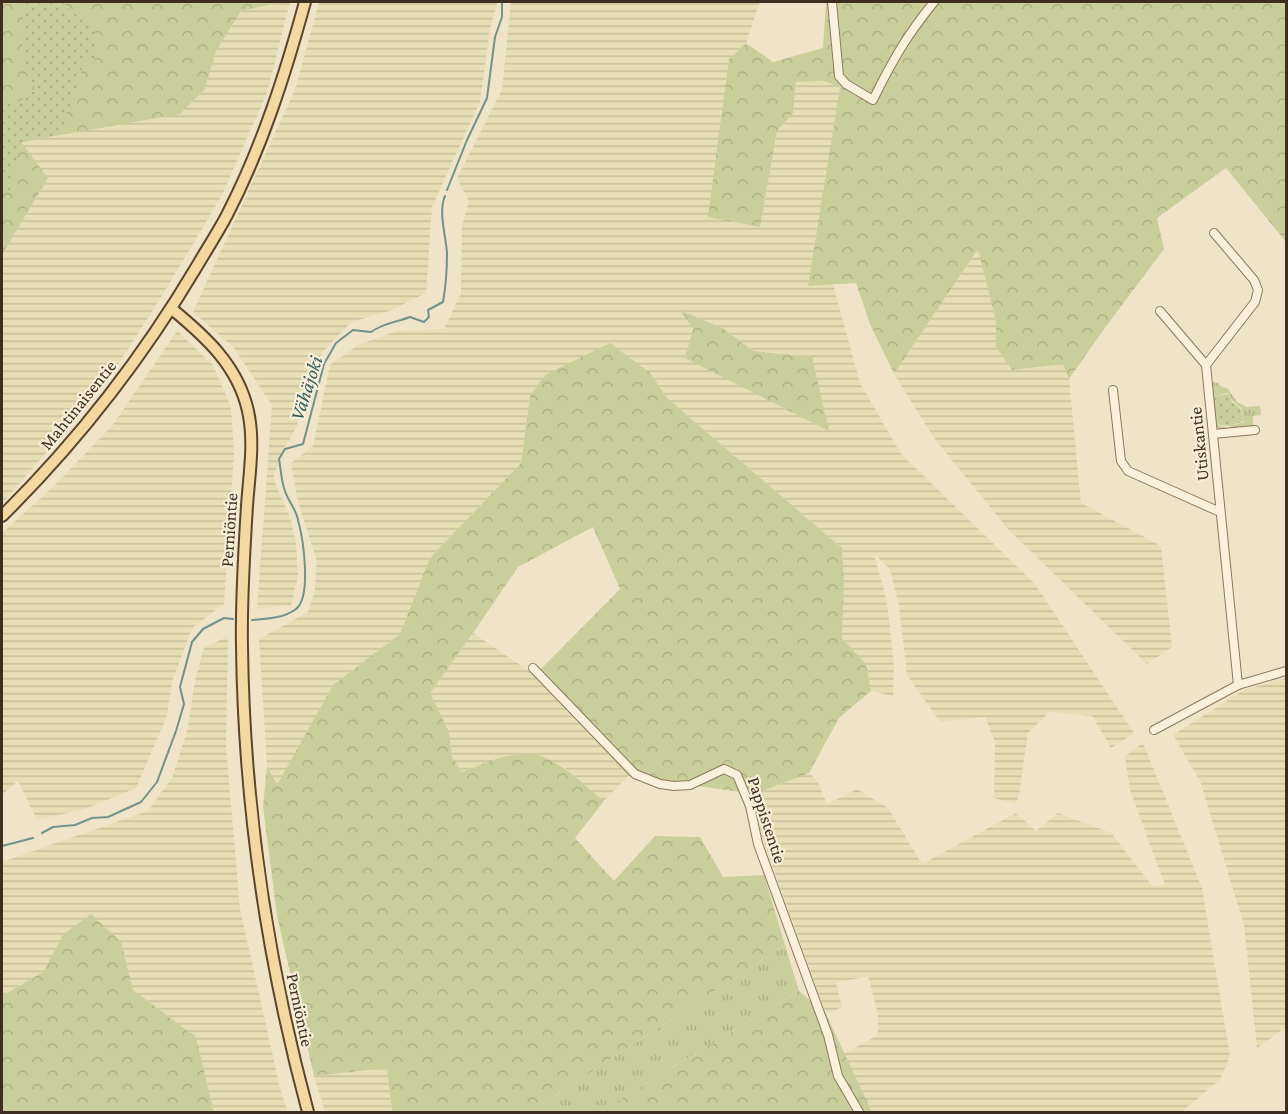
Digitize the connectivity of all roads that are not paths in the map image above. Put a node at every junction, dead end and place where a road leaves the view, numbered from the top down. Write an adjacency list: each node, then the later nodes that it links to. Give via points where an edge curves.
1 (304, 2): 5 (main road, via 267,124 227,215)
2 (832, 2): 3 (street, via 839,76 873,100 894,57)
3 (934, 2)
4 (1214, 232): 7 (street, via 1258,290 1255,302)
5 (172, 309): 12 (main road, Mahtinaisentie, via 104,403); 17 (main road, Perniöntie, via 205,336 227,361 249,412 242,634 251,821 279,997)
6 (1160, 311): 7 (street)
7 (1206, 365): 10 (street, Utiskantie)
8 (1113, 390): 11 (street, via 1121,461 1128,471)
9 (1255, 430): 10 (street)
10 (1213, 434): 11 (street, Utiskantie)
11 (1220, 512): 15 (street, Utiskantie)
12 (2, 516)
13 (533, 668): 18 (street, Pappistentie, via 635,774 674,786 690,785 724,769 736,774 828,1035 838,1076)
14 (1287, 671): 15 (street)
15 (1238, 685): 16 (street)
16 (1154, 730)
17 (308, 1113)
18 (859, 1113)

